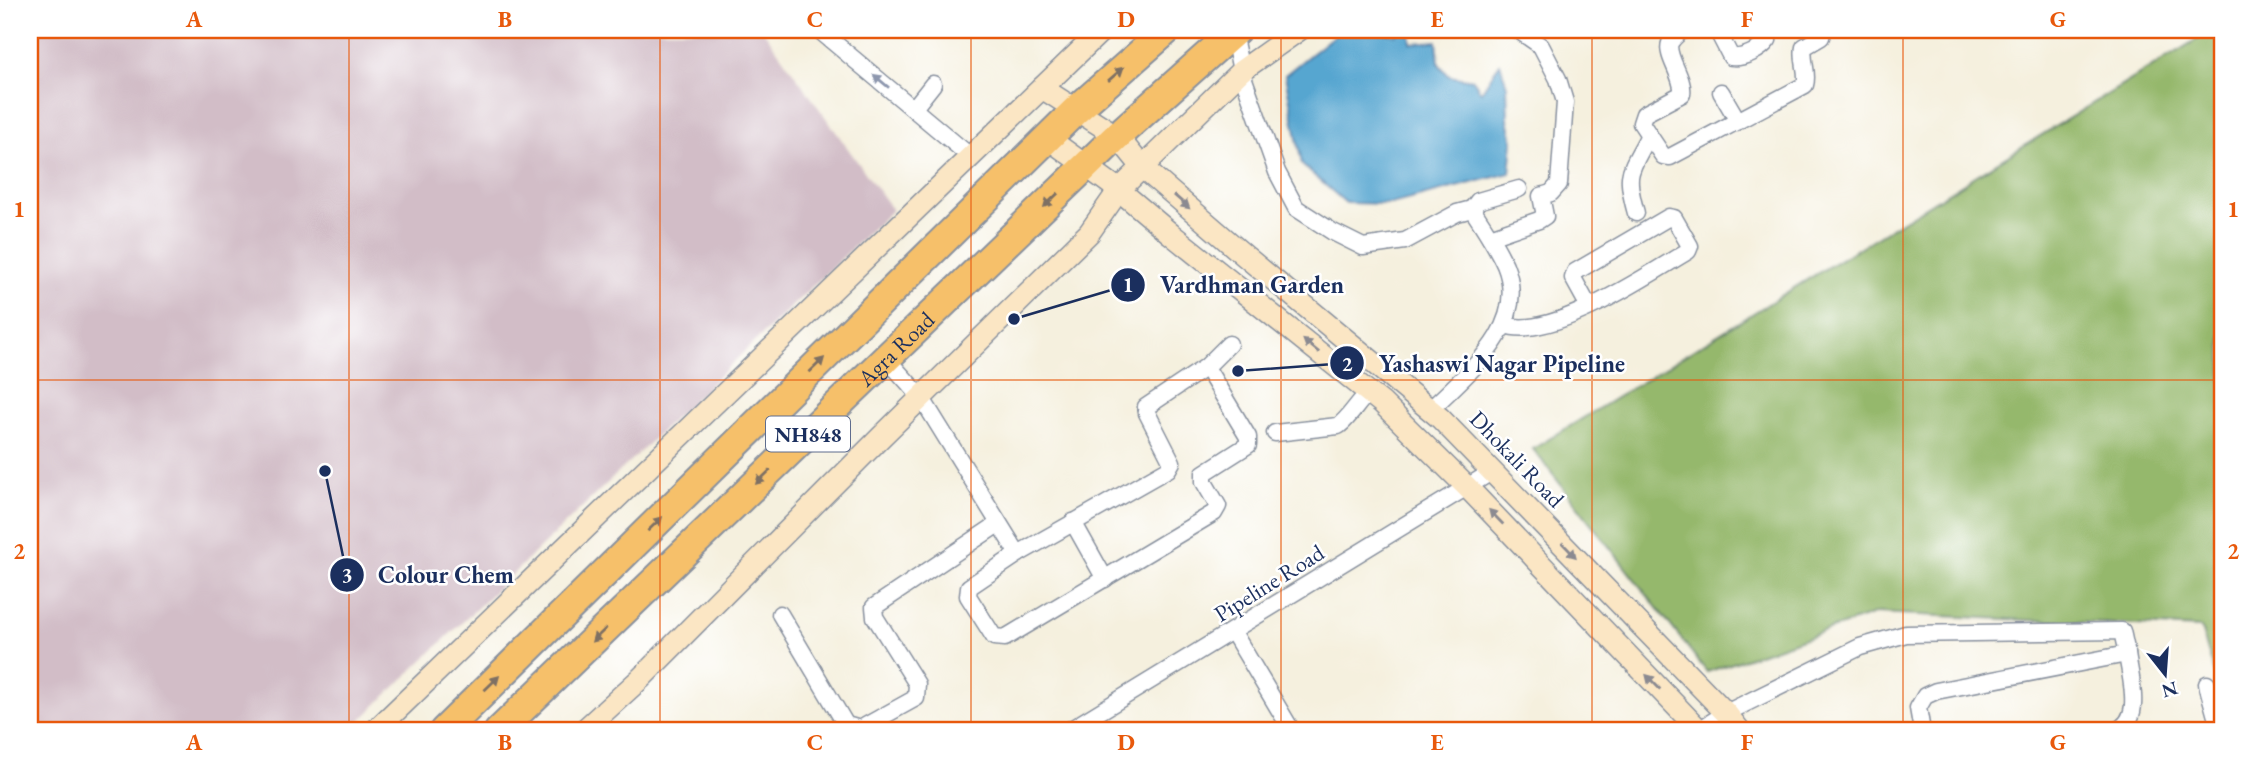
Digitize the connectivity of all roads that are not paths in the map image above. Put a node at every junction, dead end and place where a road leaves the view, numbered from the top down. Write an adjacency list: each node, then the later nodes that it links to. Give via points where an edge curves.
1 (819, 30): 15 (street, one-way to 1)
2 (1102, 30): 13 (street)
3 (1167, 30): 16 (highway, NH848, one-way to 3)
4 (1299, 30): 11 (street)
5 (1518, 30): 28 (street, via 1541,46 1566,102 1559,184 1551,194 1541,196 1545,216)
6 (1682, 30): 18 (street, via 1670,43 1682,94 1644,114 1641,123)
7 (1717, 30): 8 (street, via 1731,57 1738,58 1764,46 1768,40)
8 (1763, 30)
9 (1823, 30): 17 (street, via 1821,37 1804,47 1805,85)
10 (1235, 31): 11 (street); 19 (highway, Agra Road / NH848)
11 (1241, 71): 23 (street); 26 (street, via 1296,208 1333,232 1363,247 1405,241)
12 (933, 84): 15 (street)
13 (1042, 88): 16 (street, Dhokali Road); 21 (street)
14 (1721, 92): 17 (street)
15 (914, 108): 21 (street)
16 (1075, 111): 19 (street, Dhokali Road); 20 (highway, NH848)
17 (1738, 121): 18 (street, via 1670,158 1662,156)
18 (1649, 135): 27 (street, via 1629,173)
19 (1117, 136): 22 (highway, Agra Road / NH848); 23 (street, Dhokali Road)
20 (1049, 139): 22 (street); 52 (highway, Agra Road / NH848, one-way to 20)
21 (971, 157): 51 (street)
22 (1087, 166): 24 (street); 33 (highway, Agra Road / NH848, one-way to 33)
23 (1143, 168): 24 (street); 32 (street, Dhokali Road, one-way to 32)
24 (1119, 190): 34 (street, one-way to 24); 37 (street, via 1089,233)
25 (1519, 190): 26 (street, via 1478,201)
26 (1472, 209): 28 (street)
27 (1636, 213)
28 (1490, 237): 30 (street, via 1506,268 1510,296)
29 (1589, 307): 29 (street, via 1688,251 1690,246 1674,218 1668,216 1575,272 1573,278); 30 (street, via 1549,325 1529,329)
30 (1505, 325): 38 (street, via 1491,348)
31 (1229, 344): 35 (street)
32 (1355, 346): 34 (street); 38 (street, Dhokali Road)
33 (886, 358): 37 (street); 53 (highway, Agra Road / NH848, one-way to 53)
34 (1335, 365): 36 (street)
35 (1206, 367): 42 (street, via 1146,407 1172,462 1168,469); 45 (street, via 1248,437 1248,445 1204,473 1204,482 1219,506)
36 (1368, 393): 39 (street, via 1338,426); 41 (street)
37 (922, 397): 43 (street); 54 (street)
38 (1430, 410): 40 (street, Dhokali Road)
39 (1275, 433)
40 (1493, 471): 41 (street, Pipeline Road); 50 (street, Dhokali Road, one-way to 50)
41 (1468, 488): 47 (street, Pipeline Road); 57 (street, one-way to 41)
42 (1073, 522): 44 (street); 45 (street)
43 (998, 524): 44 (street); 46 (street, via 874,607 875,617 917,684 916,698 860,729 846,725)
44 (1018, 554): 45 (street, via 969,587 968,596 994,637 1005,638)
45 (1105, 579)
46 (780, 614)
47 (1233, 632): 55 (street, Pipeline Road); 56 (street)
48 (2127, 654): 50 (street, via 2122,631 1906,634 1860,647); 59 (street, via 1936,691 1925,696 1918,708); 60 (street, via 2134,701 2128,723)
49 (2207, 684): 61 (street)
50 (1726, 713): 57 (street); 58 (street, Dhokali Road)
51 (375, 731)
52 (444, 731)
53 (499, 731)
54 (583, 731)
55 (1068, 731)
56 (1292, 731)
57 (1699, 731)
58 (1740, 731)
59 (1922, 731)
60 (2114, 731)
61 (2220, 731)

